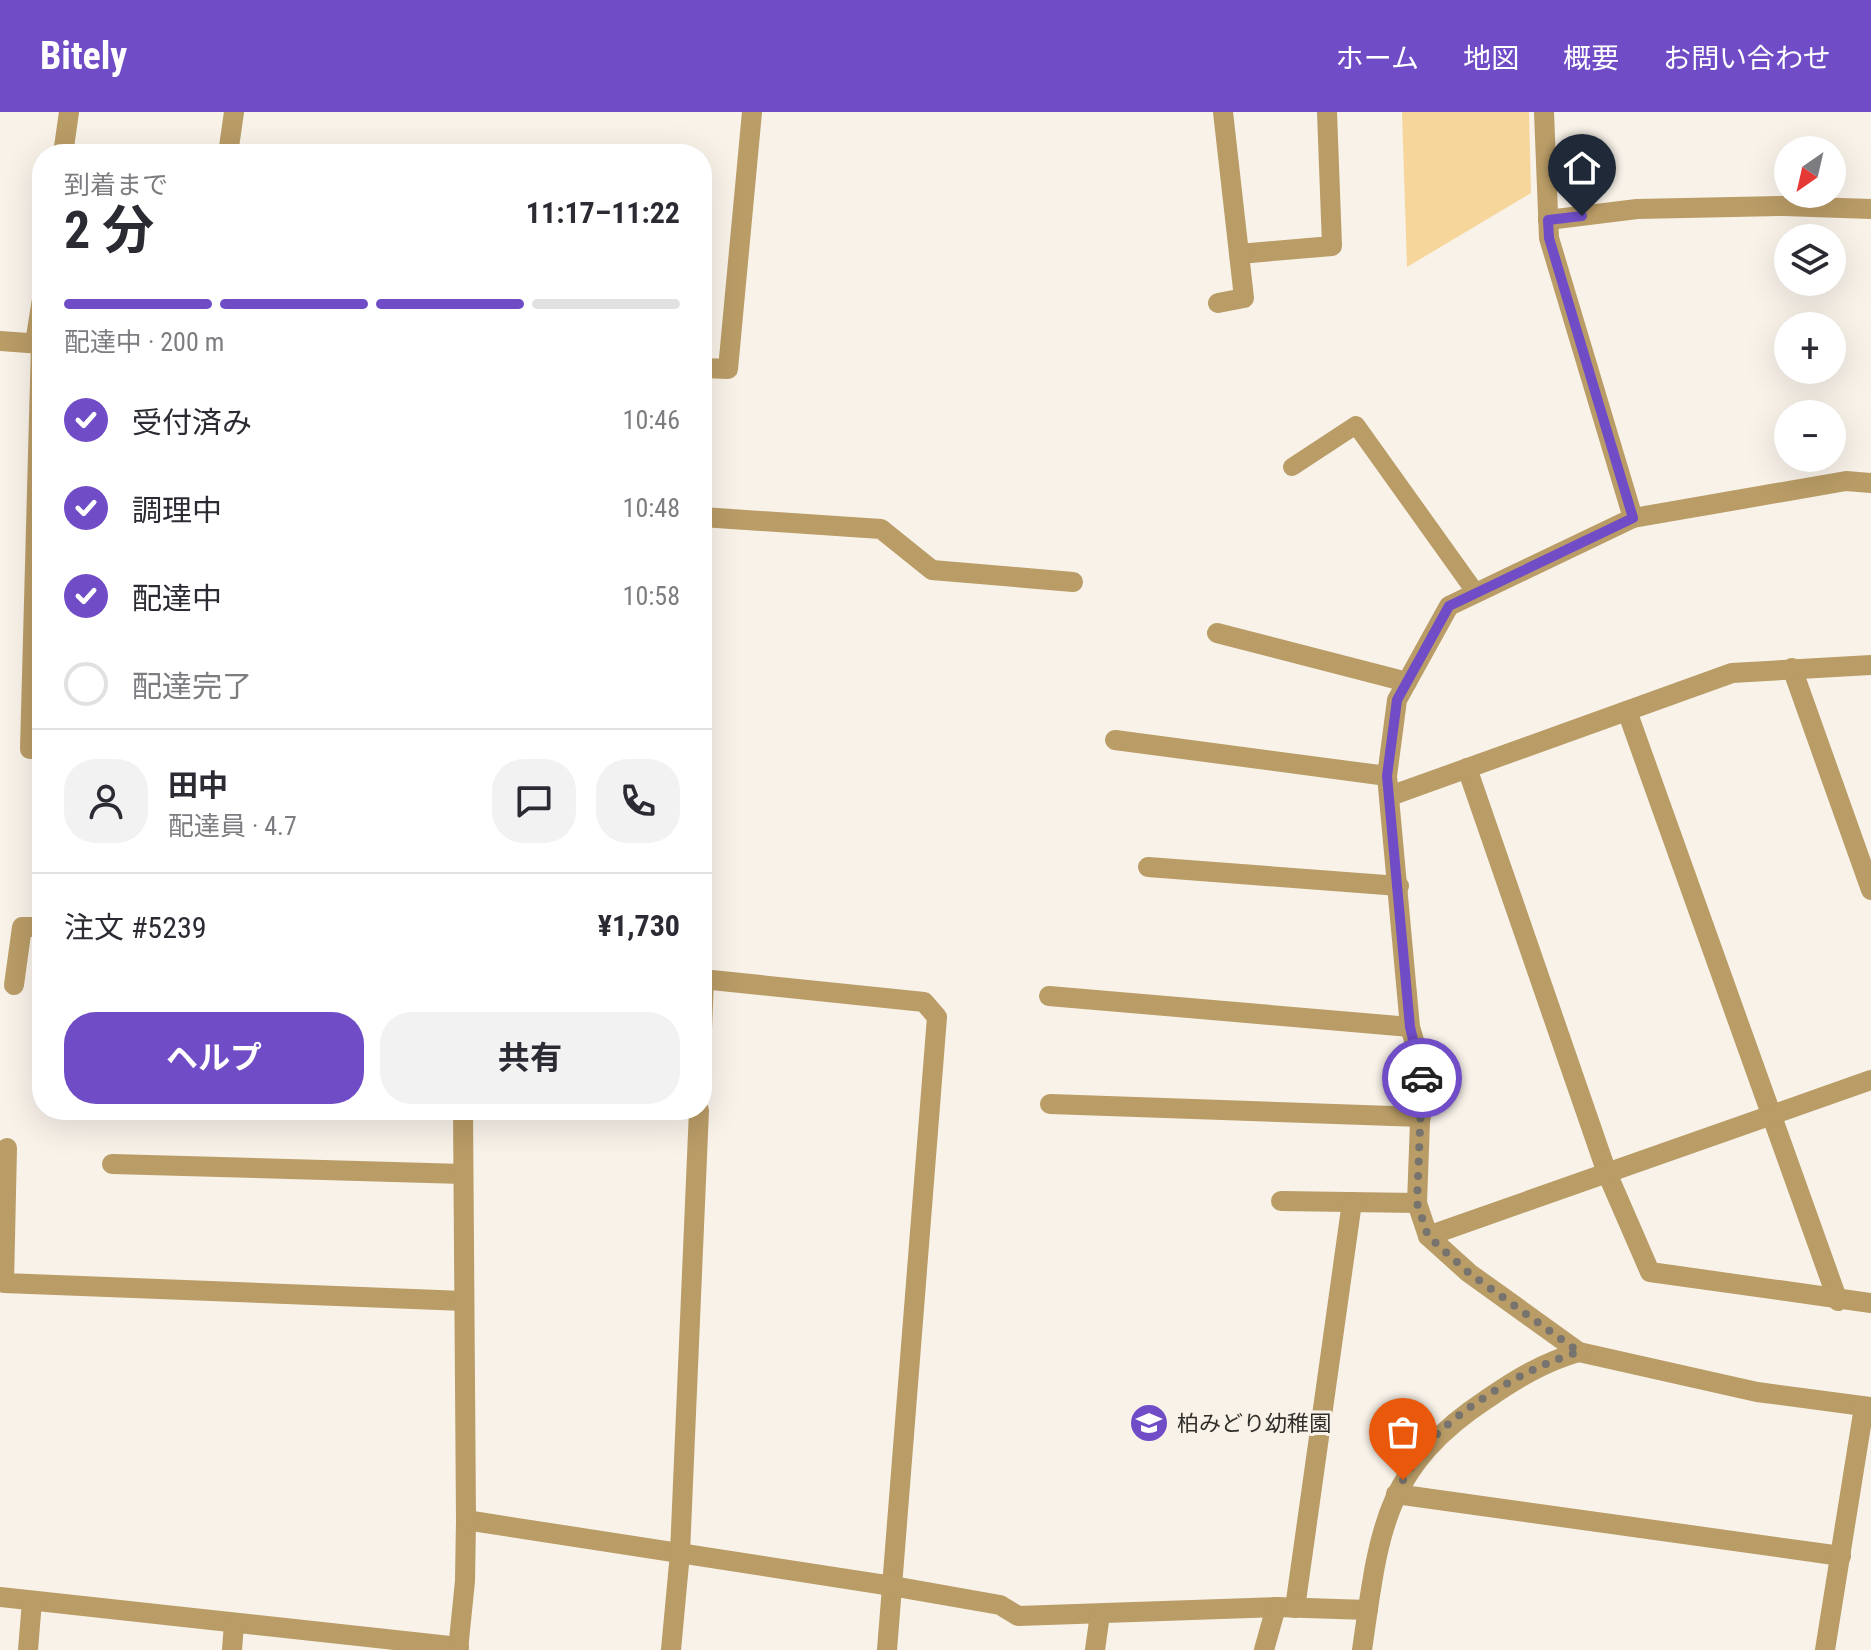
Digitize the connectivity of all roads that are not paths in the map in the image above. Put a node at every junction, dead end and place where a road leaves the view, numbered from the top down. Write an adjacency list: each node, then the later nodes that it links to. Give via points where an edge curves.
1 (69, 112): 7 (street)
2 (234, 112): 8 (street)
3 (752, 112): 15 (street, via 728,369)
4 (1223, 112): 11 (street)
5 (1327, 112): 11 (street, via 1332,246)
6 (1544, 112): 10 (street)
7 (64, 144)
8 (229, 144)
9 (1871, 209): 10 (street, via 1637,209)
10 (1548, 220): 19 (street)
11 (1239, 254): 12 (street, via 1244,298)
12 (1218, 303)
13 (0, 341): 14 (street)
14 (32, 343)
15 (712, 368)
16 (1292, 467): 21 (lane, via 1356,425)
17 (1871, 483): 19 (street, via 1846,481)
18 (712, 518): 20 (street, via 881,529 932,570)
19 (1633, 518): 21 (street)
20 (1073, 582)
21 (1476, 593): 26 (street, via 1449,606)
22 (1217, 633): 26 (street)
23 (32, 659): 29 (street)
24 (1871, 665): 25 (street)
25 (1792, 668): 27 (street, via 1732,673); 34 (street)
26 (1407, 682): 31 (street, via 1397,700)
27 (1627, 711): 30 (street); 42 (street)
28 (1115, 740): 31 (street)
29 (32, 749)
30 (1467, 768): 31 (street); 48 (street)
31 (1389, 786): 33 (street)
32 (1148, 867): 33 (street)
33 (1399, 886): 39 (street)
34 (1871, 890)
35 (32, 927): 37 (street, via 22,927)
36 (712, 980): 63 (street, via 924,1002 937,1017)
37 (14, 985)
38 (1049, 996): 39 (street)
39 (1410, 1027): 43 (street, via 1422,1067)
40 (1871, 1080): 42 (street)
41 (1050, 1104): 43 (street)
42 (1772, 1115): 48 (street); 55 (street)
43 (1421, 1117): 52 (street)
44 (463, 1120): 49 (street)
45 (699, 1120): 61 (street)
46 (7, 1148): 54 (street, via 4,1283)
47 (112, 1164): 49 (street)
48 (1607, 1173): 53 (street); 55 (street, via 1650,1272)
49 (463, 1174): 54 (street)
50 (1281, 1201): 51 (street)
51 (1352, 1202): 52 (street); 66 (street)
52 (1417, 1203): 53 (street)
53 (1428, 1236): 57 (street, via 1469,1273)
54 (464, 1301): 60 (street)
55 (1838, 1301): 56 (street)
56 (1871, 1303)
57 (1579, 1352): 58 (street, via 1757,1392); 59 (street, via 1551,1360 1460,1416 1426,1445)
58 (1867, 1407): 62 (street)
59 (1396, 1494): 62 (street); 67 (street, via 1388,1510)
60 (466, 1520): 61 (street); 70 (street)
61 (680, 1553): 63 (street); 73 (street)
62 (1841, 1556): 78 (street)
63 (892, 1586): 68 (street, via 1000,1605 1018,1616); 74 (street)
64 (0, 1597): 65 (street)
65 (32, 1601): 69 (street); 71 (street)
66 (1285, 1607): 67 (street); 68 (street); 76 (street)
67 (1368, 1610): 77 (street)
68 (1100, 1614): 75 (street)
69 (234, 1624): 70 (street); 72 (street)
70 (459, 1648)
71 (28, 1650)
72 (232, 1650)
73 (671, 1650)
74 (887, 1650)
75 (1095, 1650)
76 (1264, 1650)
77 (1362, 1650)
78 (1825, 1650)

